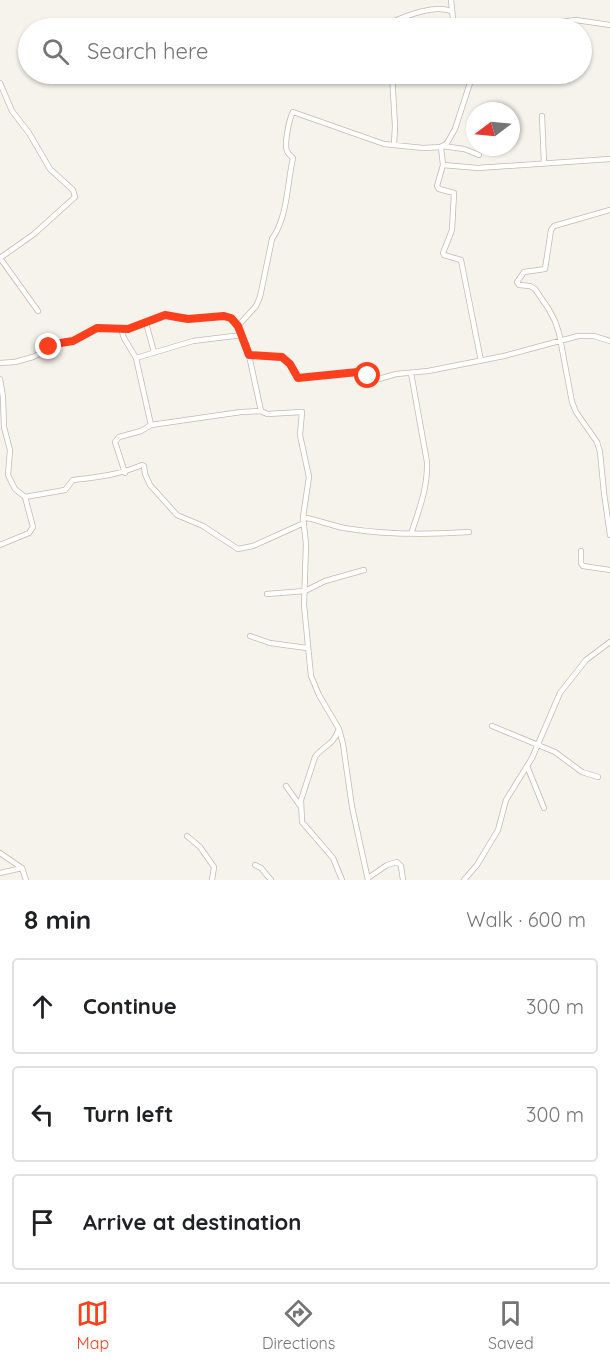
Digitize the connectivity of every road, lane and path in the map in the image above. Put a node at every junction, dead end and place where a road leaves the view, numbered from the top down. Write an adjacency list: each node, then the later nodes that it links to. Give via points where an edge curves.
1 (451, 0): 2 (street)
2 (451, 11): 3 (street, via 434,9); 4 (street)
3 (402, 18)
4 (452, 18)
5 (592, 22): 6 (street)
6 (610, 25)
7 (0, 83): 18 (street, via 12,111 50,169 73,190 75,197)
8 (393, 84): 11 (street)
9 (470, 84): 12 (street, via 455,129)
10 (542, 117): 15 (street)
11 (394, 145): 12 (street); 21 (street, via 293,112 286,146 293,158 287,196 272,239 260,297)
12 (442, 147): 13 (street); 16 (street)
13 (466, 150)
14 (610, 159): 15 (street)
15 (544, 164): 16 (street, via 478,168)
16 (443, 165): 29 (street, via 437,186 454,193 452,230 443,253 461,260)
17 (610, 210): 24 (street, via 554,226 545,269 524,272 518,279 519,285 533,288 545,303)
18 (0, 258): 19 (street)
19 (38, 310)
20 (146, 323): 21 (street, via 165,315 188,319 224,316); 22 (street); 26 (street)
21 (238, 326): 23 (street)
22 (121, 329): 28 (street); 30 (street, via 97,328 73,341 51,345 33,357)
23 (242, 335): 26 (street, via 193,341); 27 (street)
24 (560, 340): 25 (street, via 588,335); 29 (street); 37 (street, via 572,402 600,452)
25 (610, 341)
26 (154, 352): 28 (street)
27 (249, 355): 31 (street, via 282,357 298,378 358,372 367,374 372,381); 33 (street)
28 (136, 358): 34 (street)
29 (481, 361): 31 (street)
30 (0, 363)
31 (411, 373): 40 (street, via 428,475)
32 (0, 379): 36 (street, via 10,450 8,475 15,489)
33 (261, 411): 34 (street); 38 (street, via 302,412 301,439 309,477)
34 (151, 425): 35 (street, via 117,438 118,456)
35 (125, 473): 36 (street, via 73,480 65,490); 38 (street, via 144,466 150,485 177,515 203,526 238,549 253,546)
36 (25, 497): 42 (street, via 32,531)
37 (608, 507): 41 (street)
38 (304, 520): 40 (street); 46 (street)
39 (469, 532): 40 (street)
40 (411, 534)
41 (610, 535)
42 (0, 545)
43 (581, 551): 45 (street, via 583,566)
44 (364, 570): 46 (street)
45 (610, 570)
46 (305, 591): 47 (street); 50 (street)
47 (267, 594)
48 (250, 636): 50 (street)
49 (610, 642): 53 (street, via 586,660 565,685)
50 (308, 648): 52 (street, via 313,684)
51 (492, 726): 53 (street)
52 (339, 729): 57 (street, via 336,739 315,757); 64 (street)
53 (537, 746): 54 (street); 55 (street, via 562,756 585,774)
54 (528, 766): 58 (street); 70 (street, via 506,800 498,830)
55 (598, 777)
56 (286, 786): 57 (street)
57 (301, 807): 68 (street, via 302,822 333,858)
58 (544, 808)
59 (187, 836): 66 (street, via 213,867)
60 (0, 853): 62 (street)
61 (255, 865): 67 (street)
62 (22, 868): 63 (street); 65 (street)
63 (0, 873)
64 (368, 879): 69 (street, via 397,862)
65 (26, 880)
66 (212, 880)
67 (271, 880)
68 (342, 880)
69 (403, 880)
70 (464, 880)

